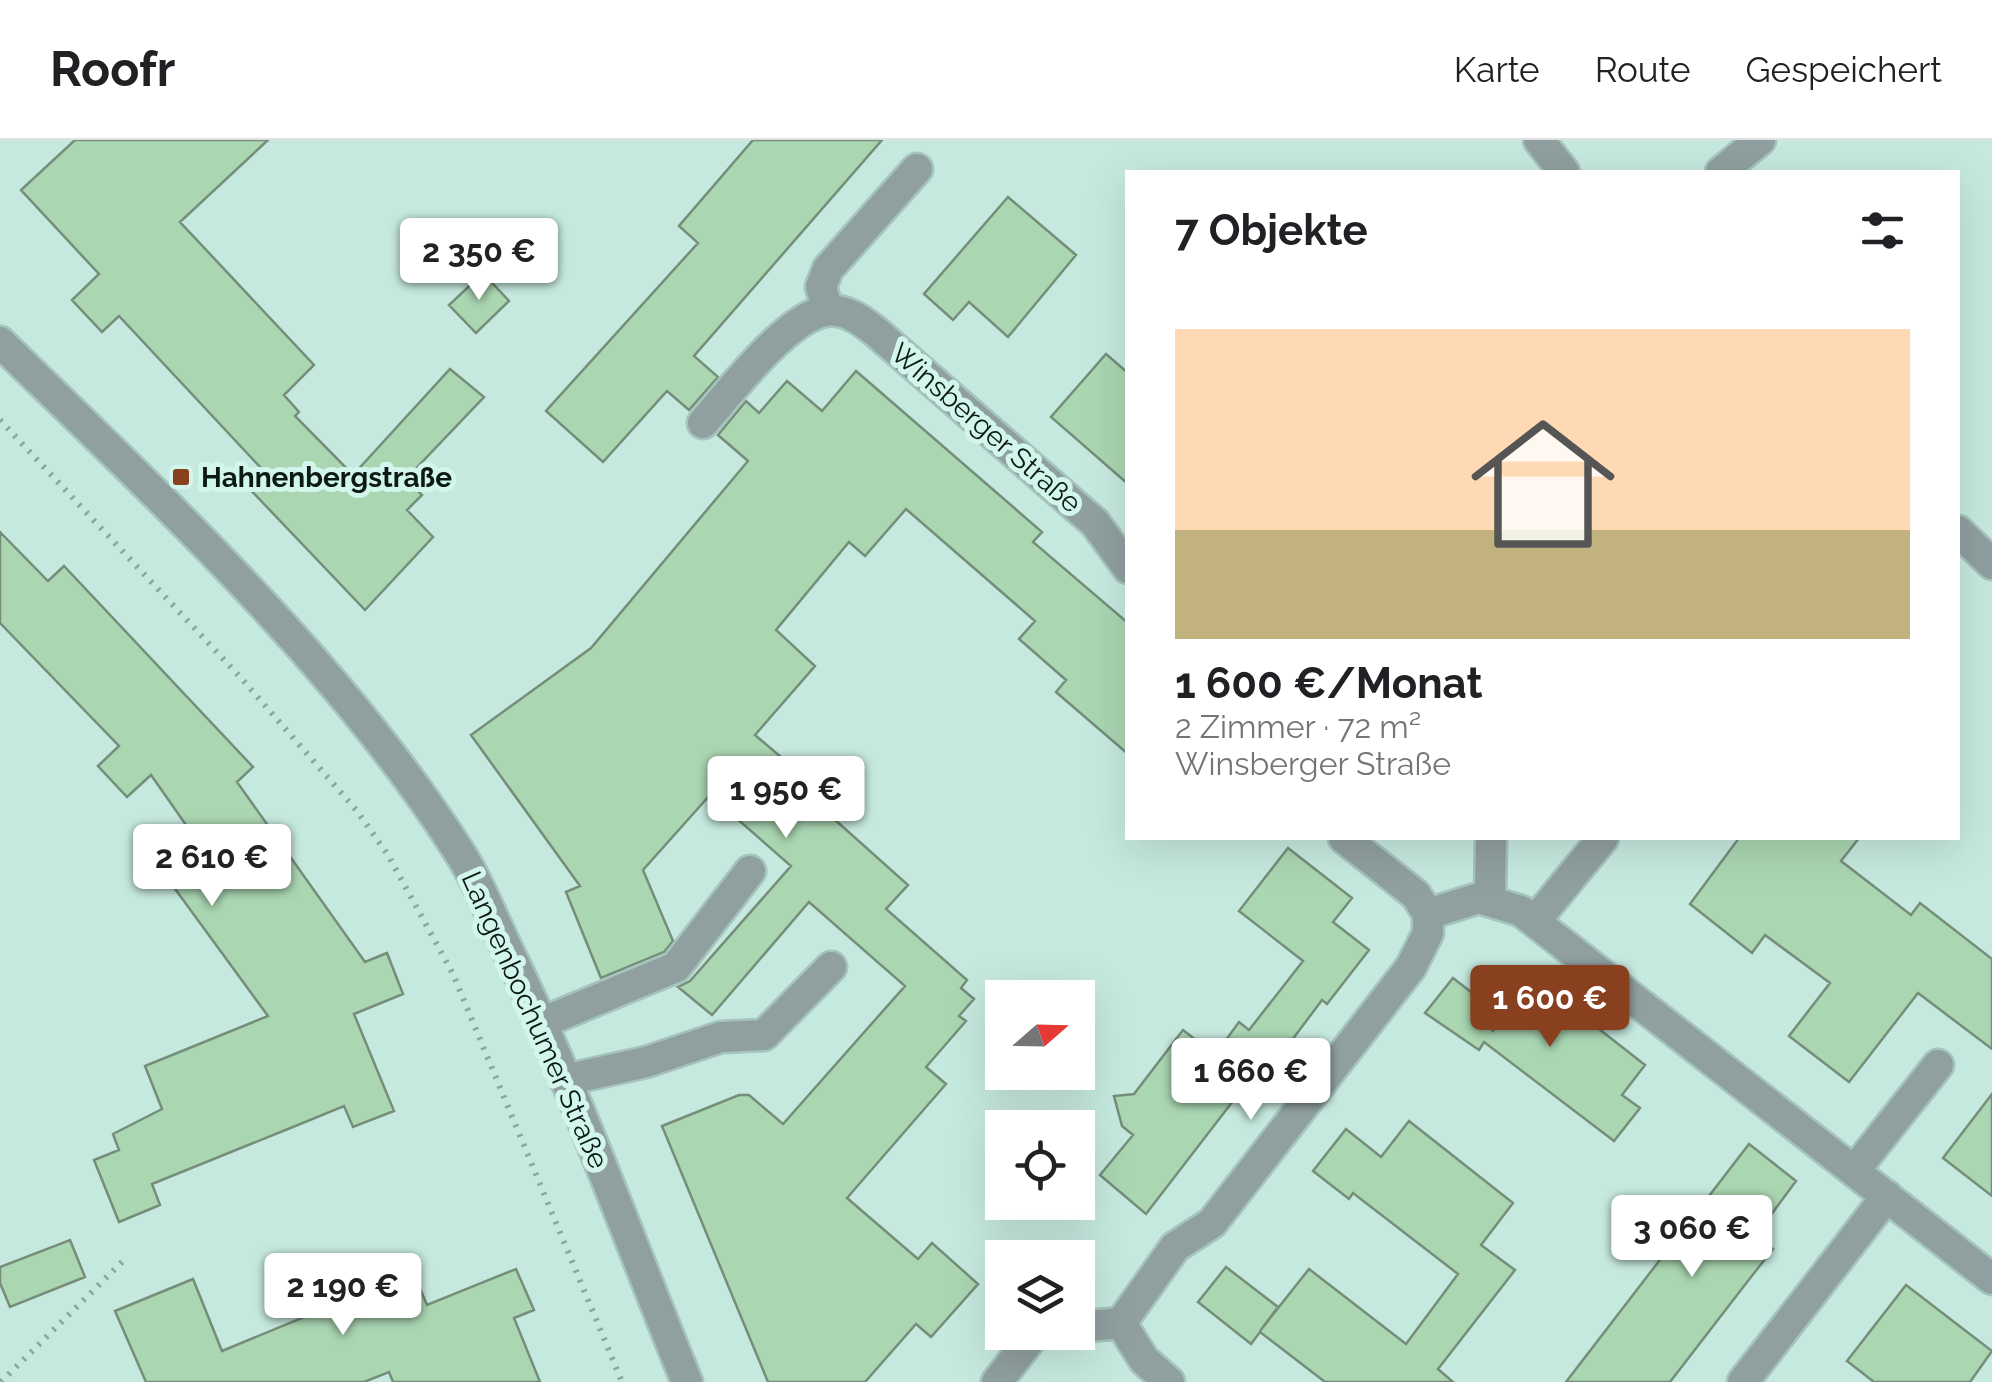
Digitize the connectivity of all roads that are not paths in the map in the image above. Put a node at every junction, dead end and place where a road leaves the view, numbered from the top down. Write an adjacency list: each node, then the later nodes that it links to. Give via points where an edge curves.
1 (1539, 140): 4 (street)
2 (1760, 140): 5 (street)
3 (917, 168): 6 (street, via 828,269 822,287)
4 (1562, 170)
5 (1724, 170)
6 (828, 310): 8 (street, via 777,344); 10 (street, Winsberger Straße, via 847,313 875,331 1095,523)
7 (0, 342): 20 (street, Langenbochumer Straße, via 158,497 330,680 395,760 458,850)
8 (703, 423)
9 (1960, 533): 11 (street)
10 (1125, 564)
11 (1992, 564)
12 (1346, 840): 17 (street, via 1416,896)
13 (1491, 840): 16 (street)
14 (1601, 840): 18 (street)
15 (750, 871): 20 (street, via 676,967)
16 (1490, 898): 17 (street); 18 (street)
17 (1428, 914): 26 (street, via 1428,933 1410,967 1212,1224 1175,1247)
18 (1535, 922): 23 (street)
19 (831, 967): 22 (street, via 764,1035 720,1038)
20 (542, 1024): 22 (street, Langenbochumer Straße)
21 (1938, 1065): 23 (street)
22 (565, 1080): 29 (street, Langenbochumer Straße)
23 (1854, 1171): 24 (street)
24 (1887, 1196): 25 (street); 32 (street)
25 (1992, 1279)
26 (1121, 1323): 27 (street); 31 (street, via 1144,1360)
27 (1095, 1325)
28 (1022, 1350): 30 (street)
29 (687, 1382)
30 (997, 1382)
31 (1169, 1382)
32 (1744, 1382)

